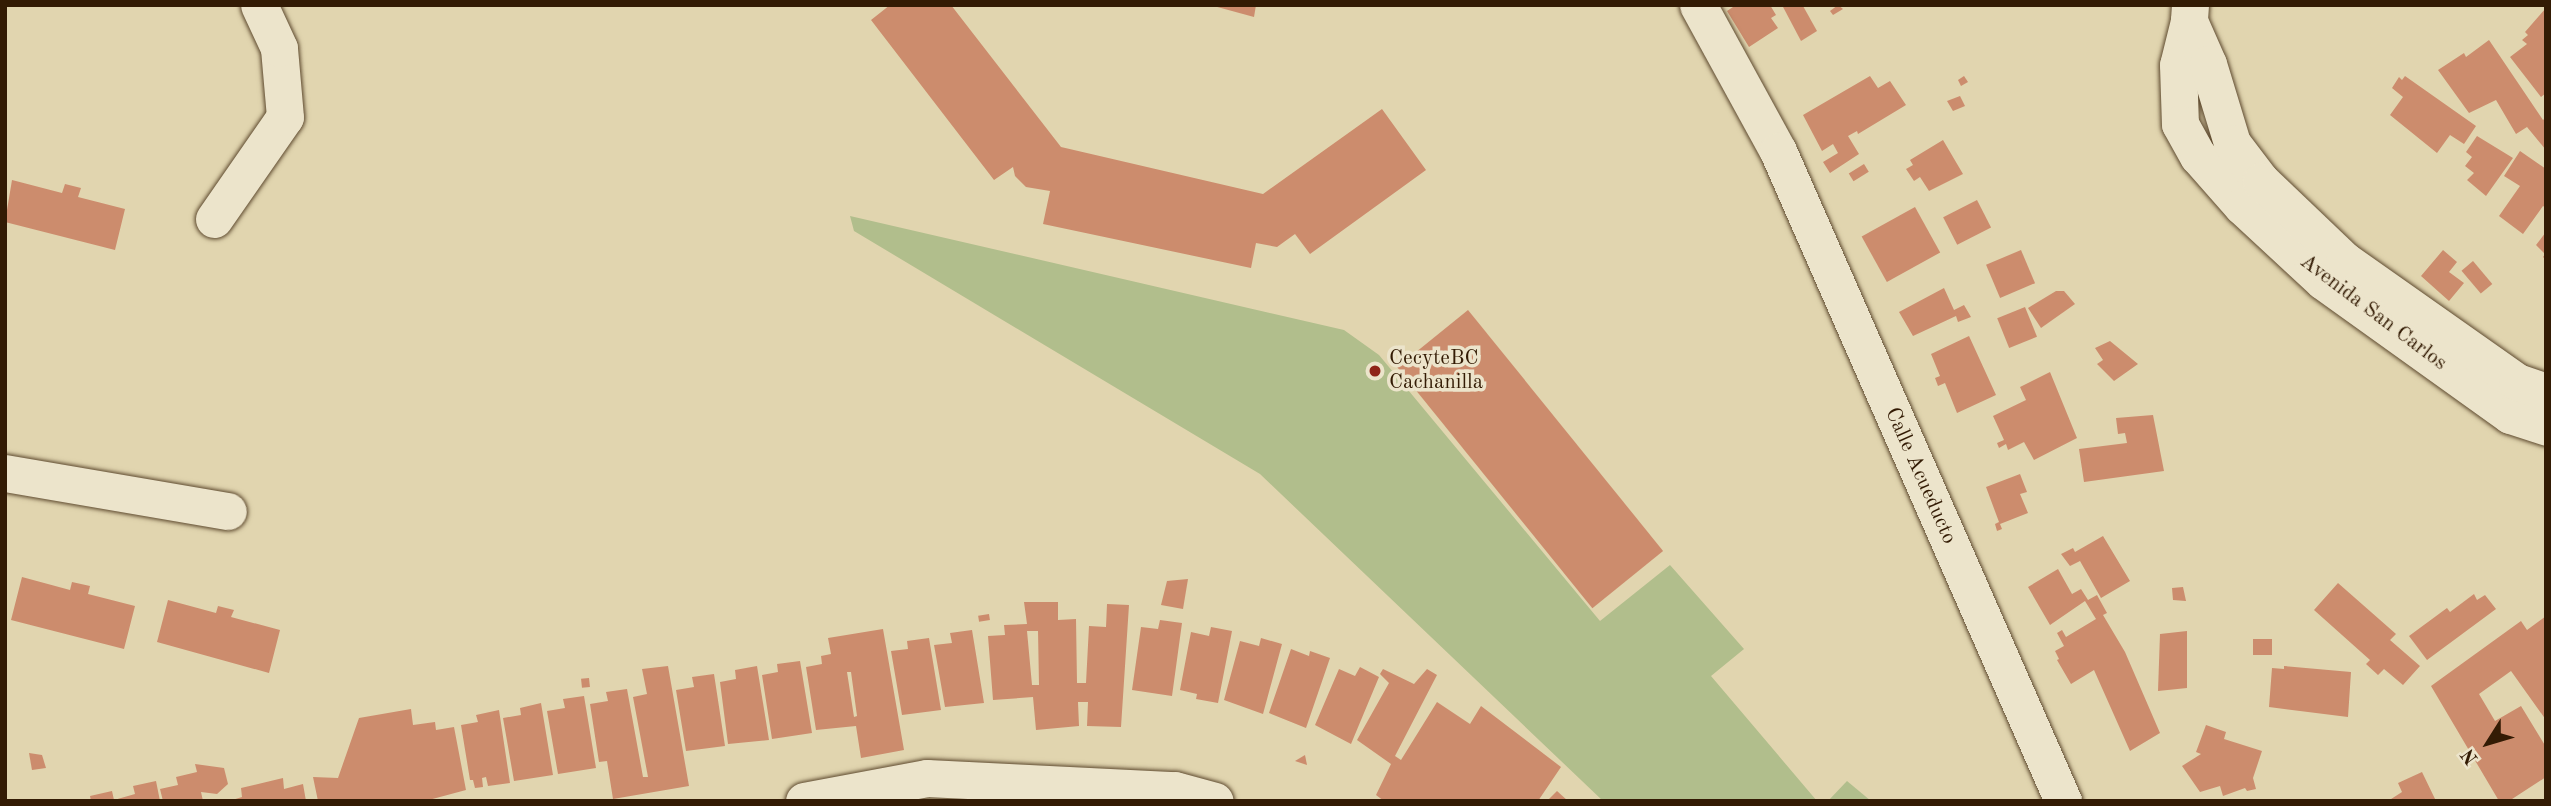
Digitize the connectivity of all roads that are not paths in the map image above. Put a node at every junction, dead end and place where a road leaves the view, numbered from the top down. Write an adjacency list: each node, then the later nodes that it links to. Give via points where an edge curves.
1 (259, 5): 5 (street, via 279,48 285,117)
2 (1698, 5): 12 (street, Calle Acueducto, via 1778,151)
3 (2189, 13): 4 (street, Avenida San Carlos, via 2178,65 2180,124 2198,156)
4 (2251, 194): 6 (street, Avenida San Carlos, via 2517,382); 7 (street, Avenida San Carlos, via 2323,281 2510,415)
5 (214, 219)
6 (2546, 392)
7 (2546, 428)
8 (5, 473): 9 (street)
9 (228, 511)
10 (804, 801): 11 (street, via 927,778 1175,790)
11 (1215, 801)
12 (2063, 801)

